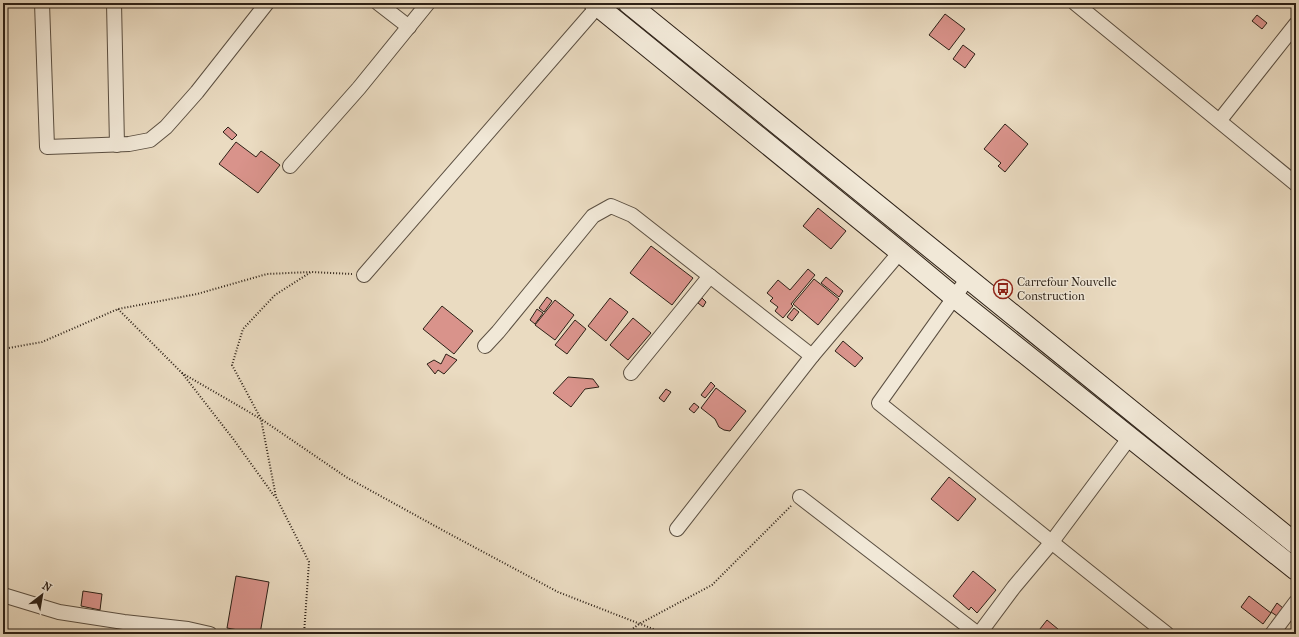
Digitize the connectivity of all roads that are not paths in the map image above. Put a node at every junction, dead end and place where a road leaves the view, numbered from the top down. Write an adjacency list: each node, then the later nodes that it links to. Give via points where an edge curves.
1 (42, 3): 12 (street, via 47,147)
2 (114, 3): 12 (street)
3 (267, 3): 12 (street, via 166,127 150,140)
4 (378, 3): 10 (street)
5 (428, 3): 10 (street)
6 (628, 3): 18 (main road)
7 (1075, 3): 11 (street)
8 (596, 4): 15 (main road); 16 (street)
9 (1296, 24): 11 (street)
10 (409, 27): 13 (street)
11 (1220, 120): 14 (street)
12 (117, 145)
13 (290, 166)
14 (1296, 184)
15 (900, 252): 19 (main road); 21 (street)
16 (364, 275)
17 (710, 276): 20 (street, via 632,215 611,206 593,216); 21 (street); 22 (street)
18 (968, 278): 19 (street); 27 (main road)
19 (954, 297): 23 (main road); 26 (street, via 879,403)
20 (485, 346)
21 (812, 356): 25 (street)
22 (631, 373)
23 (1130, 437): 26 (street); 28 (main road)
24 (800, 497): 32 (street)
25 (677, 529)
26 (1051, 543): 32 (street); 33 (street)
27 (1296, 544)
28 (1296, 570)
29 (3, 595): 31 (street, via 59,612)
30 (1296, 602): 34 (street)
31 (210, 634)
32 (978, 634)
33 (1167, 634)
34 (1272, 634)

